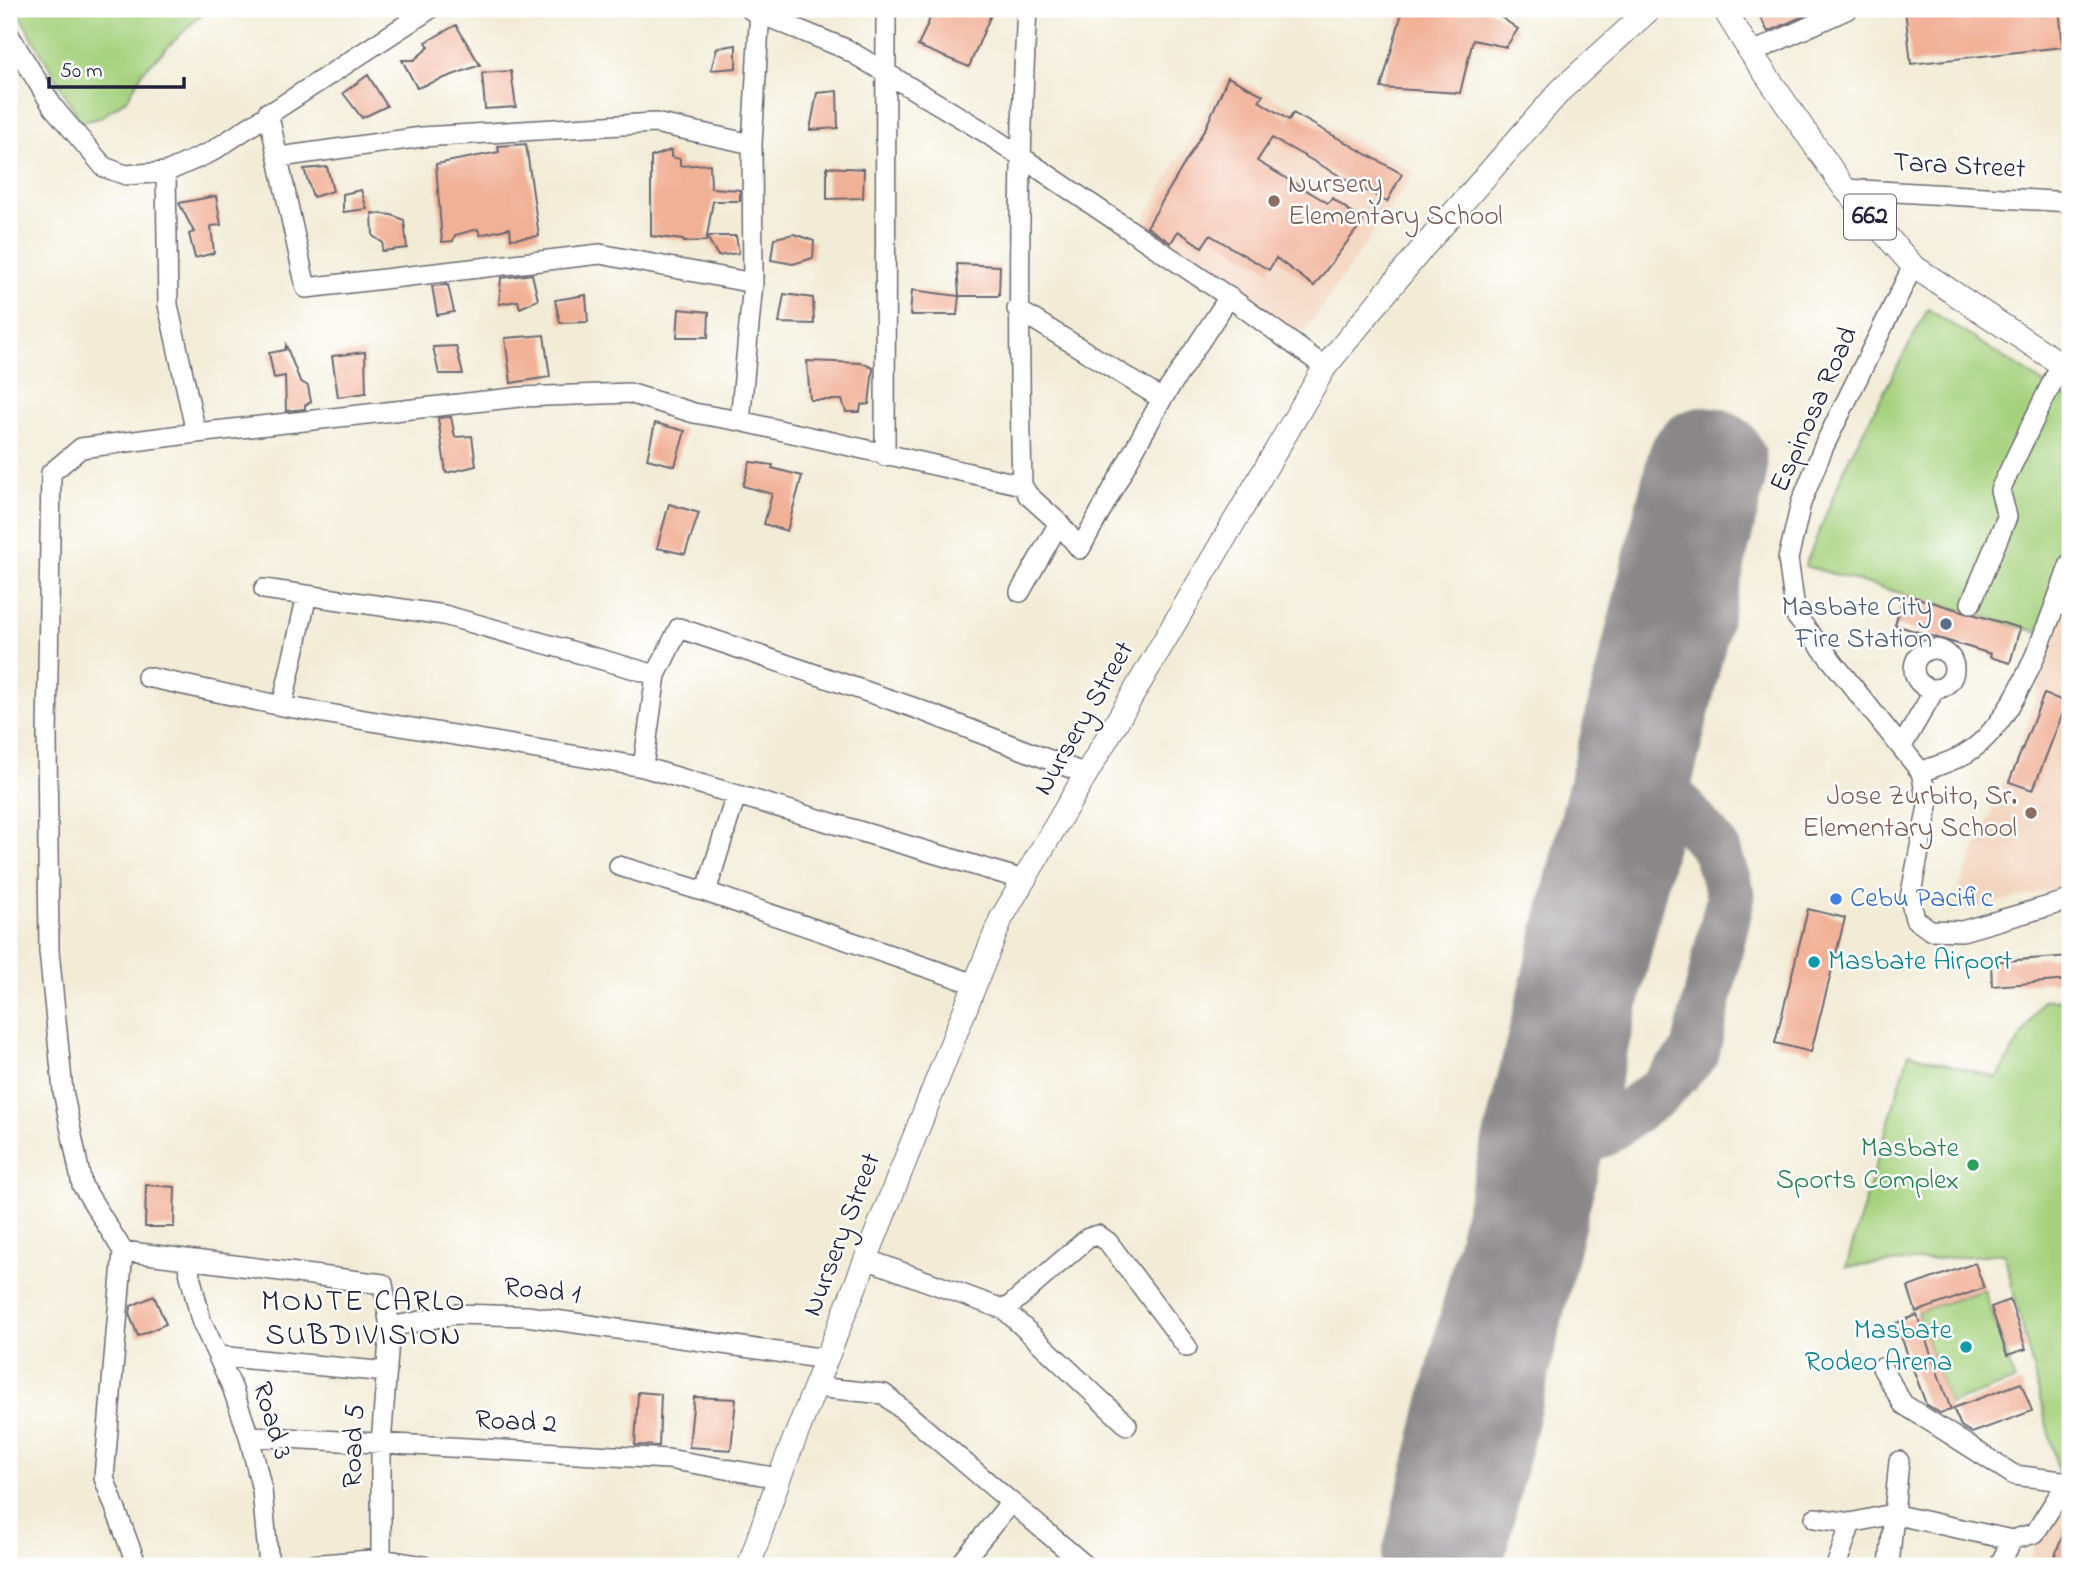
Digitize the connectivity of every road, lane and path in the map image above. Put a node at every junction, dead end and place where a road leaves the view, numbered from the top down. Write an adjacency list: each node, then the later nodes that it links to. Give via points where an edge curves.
1 (430, 9): 11 (street)
2 (886, 9): 10 (street)
3 (1027, 9): 13 (street)
4 (1650, 9): 22 (main road, Nursery Street, via 1561,90)
5 (1724, 9): 9 (main road, 662)
6 (1848, 9): 9 (street)
7 (756, 10): 10 (street, via 846,49); 12 (street)
8 (9, 35): 15 (street, via 52,107 104,167 126,175)
9 (1751, 53): 16 (main road, 662)
10 (885, 73): 13 (street); 27 (street)
11 (268, 112): 14 (street); 15 (street, via 211,152)
12 (752, 144): 14 (street, via 655,123 422,137); 19 (street)
13 (1019, 156): 20 (street); 21 (street)
14 (280, 158): 19 (street, via 306,288 600,254)
15 (166, 172): 26 (street, via 168,305)
16 (1845, 189): 17 (street, Tara Street); 18 (main road, 662)
17 (2070, 202)
18 (1913, 266): 23 (main road, 662); 39 (street, Espinosa Road, via 1824,446 1801,503 1788,559 1796,616)
19 (752, 283): 25 (street)
20 (1229, 297): 22 (street); 24 (street)
21 (1017, 309): 24 (street); 28 (street)
22 (1325, 367): 42 (main road, Nursery Street)
23 (2066, 367): 34 (street, via 2000,490 2007,517)
24 (1162, 399): 29 (street, via 1080,549)
25 (740, 421): 26 (street, via 629,393 520,397); 27 (street)
26 (196, 433): 49 (street, via 80,448 51,473 48,951 63,1091 82,1185)
27 (884, 456): 28 (street)
28 (1022, 485): 29 (street)
29 (1059, 523): 32 (street)
30 (2070, 564): 41 (street, via 2025,681 2002,719 1967,753)
31 (264, 589): 33 (street)
32 (1020, 592)
33 (307, 595): 35 (street, via 444,615); 38 (street)
34 (1971, 603)
35 (656, 675): 40 (street); 42 (street, via 679,628 915,708)
36 (147, 677): 38 (street)
37 (1935, 689): 39 (street)
38 (282, 706): 40 (street)
39 (1902, 746): 41 (street, Espinosa Road)
40 (643, 767): 43 (street)
41 (1921, 772): 47 (street, Espinosa Road, via 1928,806 1910,898 1915,919 1930,930 1962,931)
42 (1086, 775): 45 (main road, Nursery Street)
43 (736, 794): 45 (street); 46 (street)
44 (619, 866): 46 (street)
45 (1024, 880): 48 (main road, Nursery Street, via 1001,919)
46 (706, 892): 48 (street)
47 (2070, 900)
48 (975, 984): 51 (main road, Nursery Street)
49 (123, 1251): 50 (street); 72 (street, via 104,1478)
50 (186, 1259): 53 (street, via 383,1284); 55 (street, Road 3, via 201,1321)
51 (866, 1259): 52 (street); 56 (main road, Nursery Street)
52 (1005, 1310): 54 (street, via 1088,1238 1098,1235 1108,1241); 60 (street)
53 (390, 1327): 56 (street, Road 1, via 456,1314 527,1316); 58 (street, Road 5)
54 (1187, 1347)
55 (218, 1356): 58 (street); 61 (street, Road 3)
56 (826, 1359): 59 (main road, Nursery Street)
57 (1882, 1368): 65 (street, via 1903,1404 2014,1475)
58 (387, 1372): 62 (street, Road 5)
59 (815, 1387): 64 (main road, Nursery Street); 66 (street, via 884,1394)
60 (1128, 1425)
61 (249, 1436): 62 (street, Road 2); 73 (street, Road 3, via 262,1490)
62 (381, 1444): 64 (street, Road 2, via 668,1459); 71 (street, Road 5)
63 (1899, 1461): 67 (street)
64 (779, 1478): 76 (main road, Nursery Street)
65 (2069, 1481): 70 (street, via 2035,1533)
66 (1011, 1502): 77 (street); 78 (street)
67 (1892, 1514): 69 (street); 70 (street); 80 (street)
68 (1815, 1518): 69 (street)
69 (1851, 1523): 79 (street)
70 (2012, 1541): 81 (street)
71 (382, 1563): 74 (street); 75 (street)
72 (137, 1566)
73 (269, 1566)
74 (299, 1566)
75 (424, 1566)
76 (749, 1566)
77 (959, 1566)
78 (1086, 1566)
79 (1836, 1566)
80 (1889, 1566)
81 (1999, 1566)

